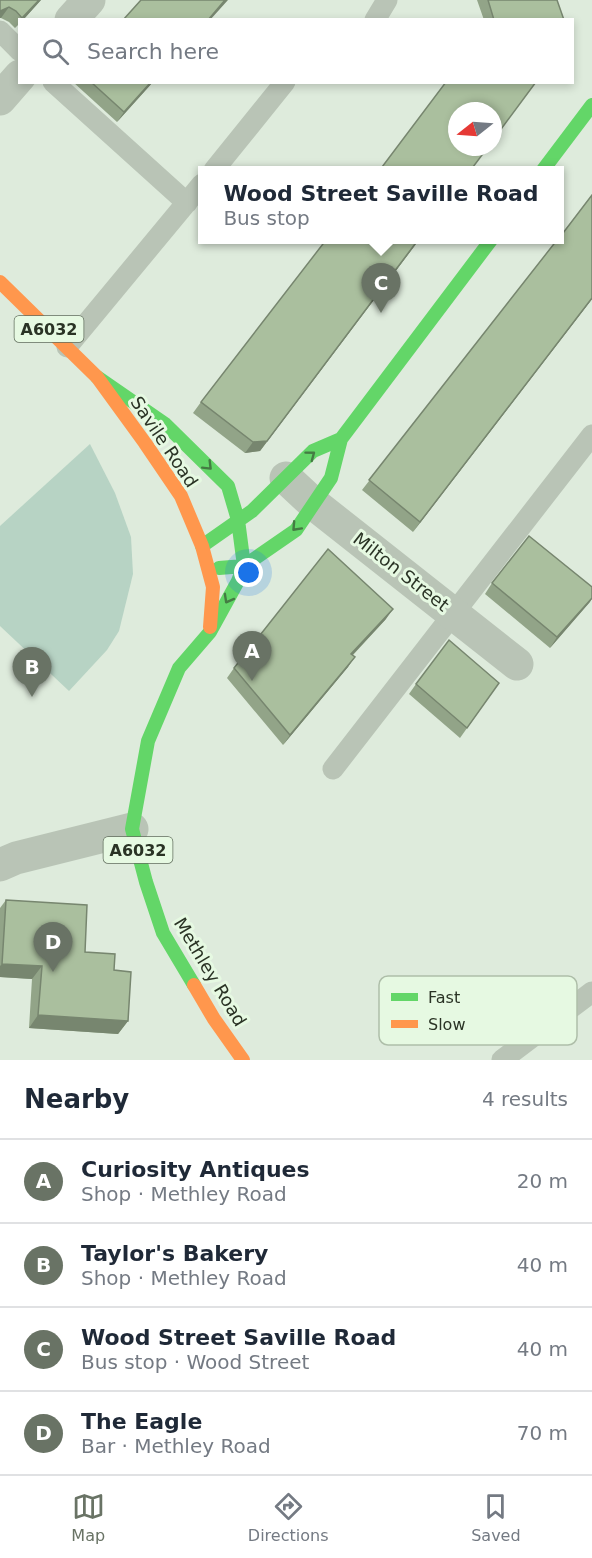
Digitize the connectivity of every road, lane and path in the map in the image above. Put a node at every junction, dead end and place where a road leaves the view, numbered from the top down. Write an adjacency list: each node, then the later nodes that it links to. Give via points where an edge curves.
1 (90, 0): 3 (street)
2 (387, 0): 4 (lane)
3 (73, 18)
4 (376, 18)
5 (0, 31): 6 (lane)
6 (18, 49)
7 (18, 78): 10 (street)
8 (55, 84): 15 (lane)
9 (283, 84): 12 (lane)
10 (0, 99)
11 (592, 105): 13 (main road)
12 (218, 166)
13 (547, 166)
14 (198, 189): 15 (lane)
15 (187, 203): 18 (lane)
16 (488, 244): 21 (main road)
17 (1, 284): 18 (main road, Savile Road / A6032)
18 (67, 346): 19 (main road, Savile Road / A6032)
19 (97, 377): 24 (main road, Savile Road / A6032, one-way to 24, via 165,424 228,486); 25 (main road, Savile Road / A6032, via 181,496)
20 (592, 435): 28 (lane)
21 (341, 440): 22 (main road, one-way to 21, via 312,451); 23 (main road, via 331,478)
22 (286, 478): 23 (street, Milton Street); 24 (main road)
23 (314, 504): 26 (main road, one-way to 26, via 296,530); 28 (street, Milton Street)
24 (238, 520): 25 (main road); 26 (main road, Savile Road / A6032)
25 (202, 546): 27 (main road, Savile Road / A6032)
26 (244, 566): 27 (main road); 29 (main road, A6032, one-way to 29)
27 (208, 569): 29 (main road, Savile Road / A6032, via 213,587)
28 (454, 613): 30 (street, Milton Street); 31 (lane)
29 (210, 632): 32 (main road, Methley Road / A6032, via 179,668 148,741)
30 (517, 664)
31 (333, 769)
32 (132, 830): 33 (street); 37 (main road, Methley Road / A6032, via 163,933)
33 (0, 865)
34 (592, 992): 35 (lane)
35 (577, 1003)
36 (522, 1045): 38 (lane)
37 (243, 1060)
38 (502, 1060)

